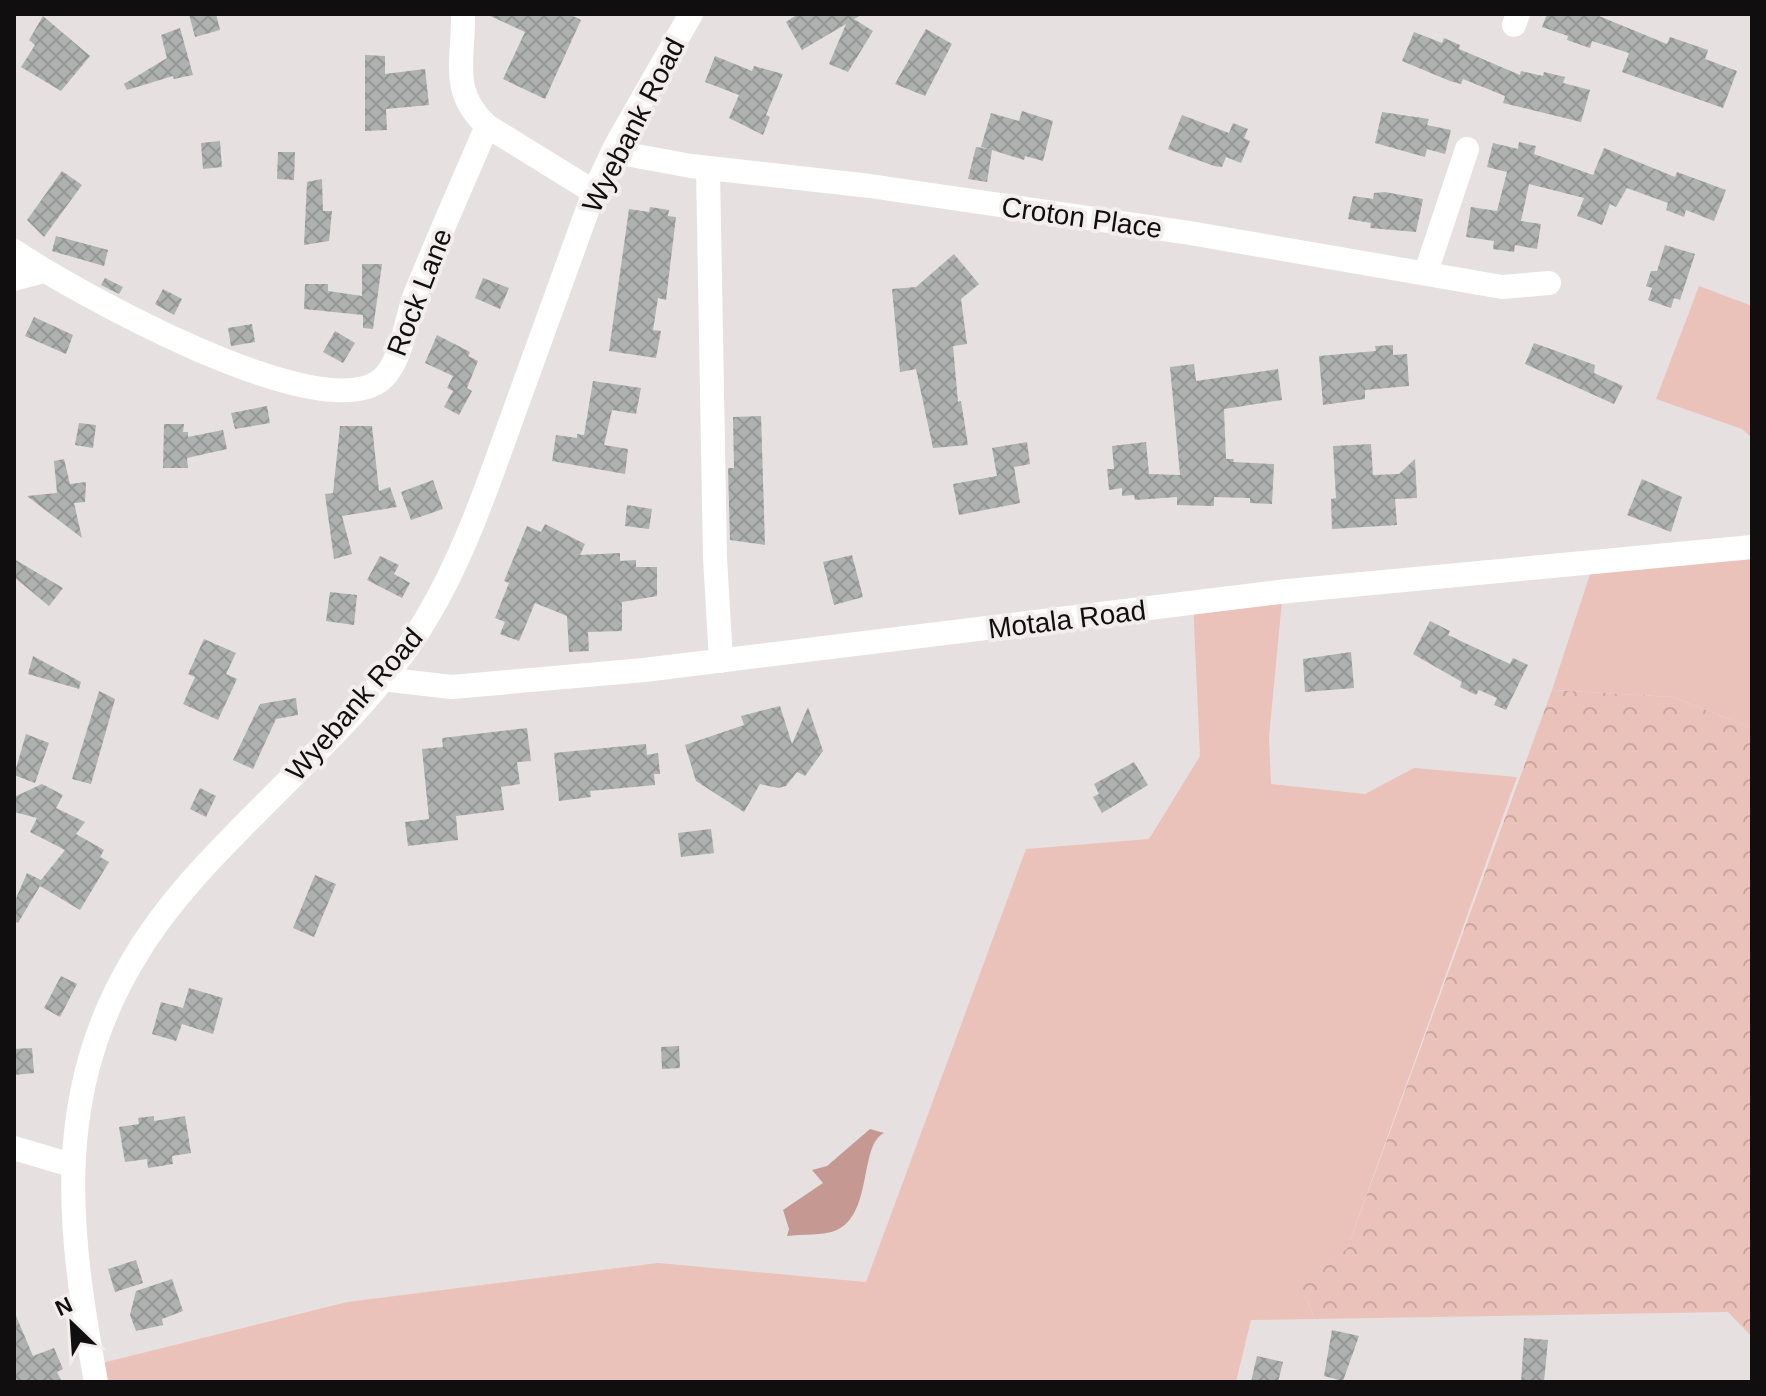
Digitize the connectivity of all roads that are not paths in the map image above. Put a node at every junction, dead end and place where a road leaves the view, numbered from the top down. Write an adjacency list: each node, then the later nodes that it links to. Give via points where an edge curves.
1 (463, 14): 3 (street, via 461,86 466,103)
2 (691, 14): 4 (street, Wyebank Road)
3 (487, 126): 7 (street); 9 (street, Rock Lane, via 414,298 393,362 381,380 365,388 350,392 290,381 212,357)
4 (615, 147): 6 (street, Croton Place, via 631,155); 7 (street, Wyebank Road)
5 (1467, 149): 10 (street)
6 (708, 169): 10 (street, Croton Place, via 870,186); 14 (street)
7 (594, 192): 15 (street, Wyebank Road, via 471,527 425,622)
8 (14, 251): 9 (street, Rock Lane)
9 (44, 271): 11 (street)
10 (1426, 272): 12 (street, Croton Place, via 1502,287)
11 (14, 279)
12 (1549, 283)
13 (1752, 547): 14 (street, Motala Road, via 1288,591)
14 (721, 661): 15 (street, Motala Road, via 452,687)
15 (382, 679): 17 (street, Wyebank Road, via 178,896 131,962 106,1013 90,1065)
16 (14, 1148): 17 (street)
17 (71, 1165): 18 (street, Wyebank Road, via 77,1281)
18 (96, 1382)

